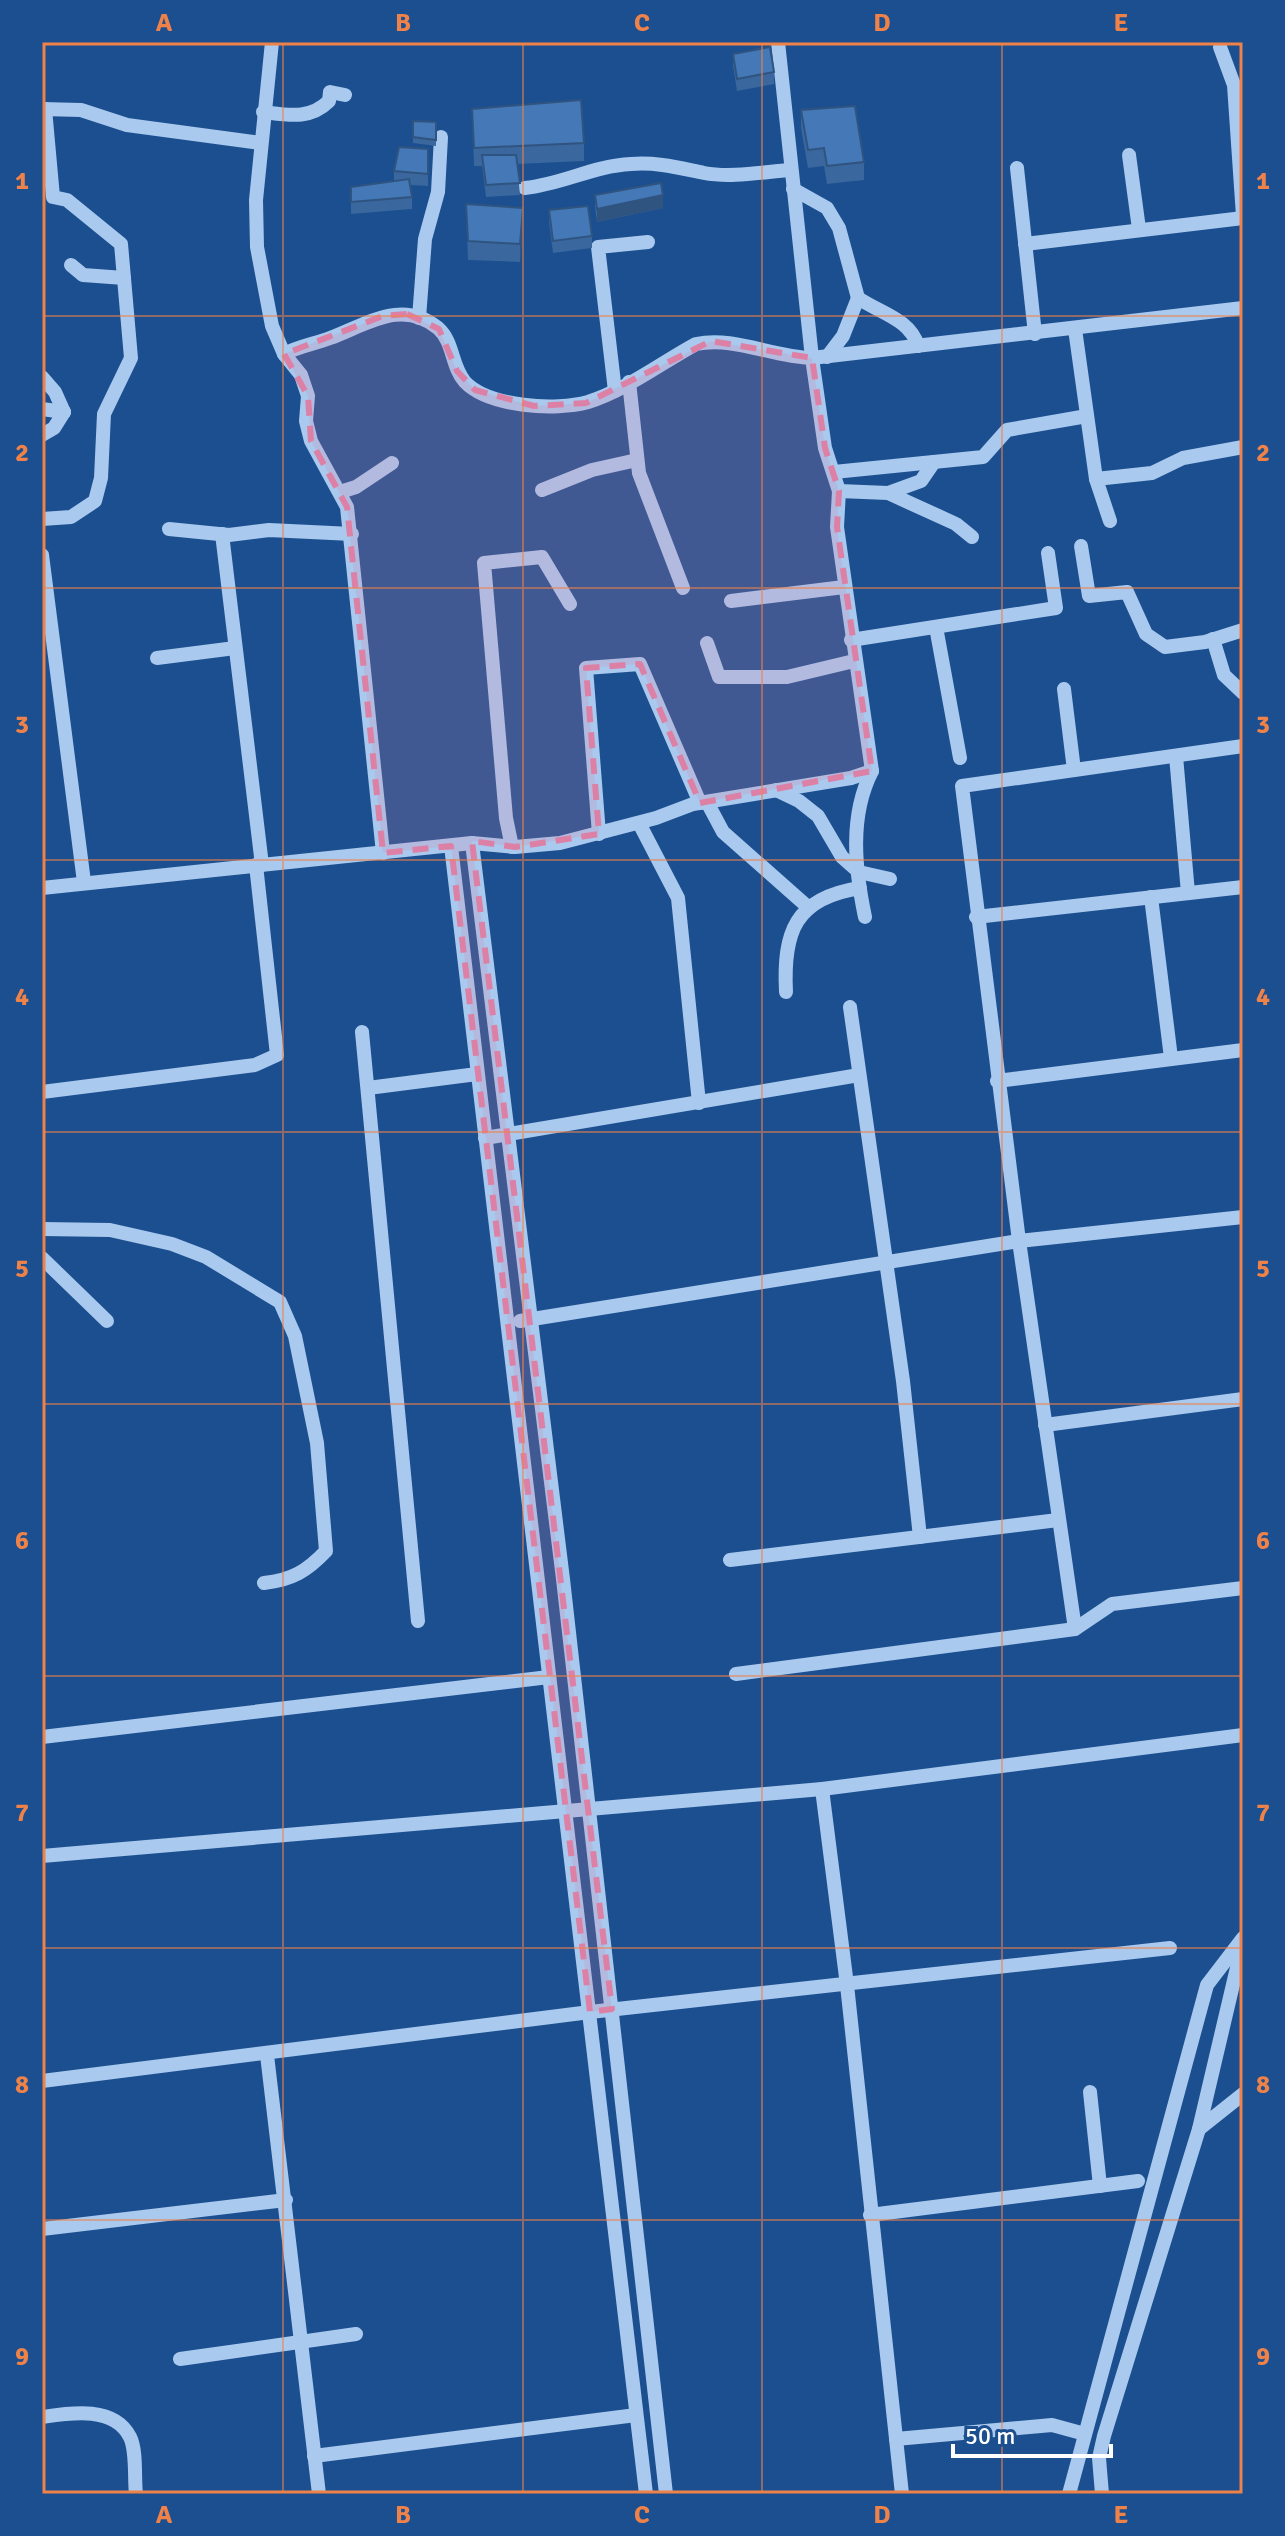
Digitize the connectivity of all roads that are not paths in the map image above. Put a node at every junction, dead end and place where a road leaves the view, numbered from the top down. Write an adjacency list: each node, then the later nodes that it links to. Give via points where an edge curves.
1 (272, 42): 7 (street)
2 (778, 42): 12 (street)
3 (1220, 47): 4 (street)
4 (1238, 85): 15 (street)
5 (345, 95): 7 (street, via 330,92 329,101 306,115)
6 (44, 109): 9 (street, via 81,110 139,127); 20 (street, via 53,197 67,200 121,244)
7 (263, 112): 9 (street)
8 (441, 137): 23 (street)
9 (261, 143): 27 (street, via 257,247 272,326)
10 (1129, 155): 16 (street)
11 (1017, 168): 18 (street)
12 (790, 170): 13 (street, via 706,174 670,164 633,163 592,168 558,184); 14 (street)
13 (525, 188)
14 (793, 189): 21 (street, via 827,208 839,228); 28 (street)
15 (1243, 217): 16 (street)
16 (1139, 229): 18 (street)
17 (648, 242): 31 (street, via 598,247)
18 (1025, 244): 25 (street)
19 (71, 265): 20 (street, via 83,275)
20 (124, 278): 48 (street, via 131,358 104,414 95,501 71,517)
21 (858, 298): 26 (street, via 904,323); 28 (street, via 843,336)
22 (1243, 308): 24 (street)
23 (419, 318): 27 (street, via 392,313); 31 (street, via 447,340 466,383 493,397 518,405 572,405)
24 (1075, 329): 25 (street); 34 (street)
25 (1035, 334): 26 (street)
26 (918, 346): 28 (street)
27 (284, 354): 45 (street, via 301,375 311,441)
28 (819, 357): 30 (street, via 711,341 696,344); 40 (street, via 825,448)
29 (42, 377): 33 (street)
30 (629, 382): 31 (street); 37 (street)
31 (615, 391)
32 (42, 409): 33 (street)
33 (64, 412): 35 (street)
34 (1087, 416): 38 (street, via 1007,430 983,457); 42 (street)
35 (42, 435)
36 (1243, 447): 41 (street, via 1183,458 1152,473)
37 (637, 460): 43 (street, via 592,470); 58 (street)
38 (934, 462): 40 (street); 46 (street, via 921,481)
39 (392, 463): 45 (street)
40 (834, 472): 44 (street)
41 (1126, 475): 42 (street); 47 (street)
42 (1096, 479): 47 (street)
43 (542, 490)
44 (839, 491): 46 (street); 57 (street)
45 (340, 492): 52 (street)
46 (888, 493): 53 (street, via 956,524)
47 (1103, 500): 49 (street)
48 (42, 519)
49 (1110, 521)
50 (169, 529): 51 (street)
51 (222, 534): 52 (street); 66 (street)
52 (352, 534): 83 (street)
53 (972, 537)
54 (1081, 546): 63 (street, via 1089,596 1127,592 1146,634 1165,647)
55 (1048, 553): 61 (street, via 1056,608)
56 (42, 555): 87 (street)
57 (844, 587): 59 (street); 64 (street)
58 (683, 588)
59 (731, 601)
60 (570, 604): 82 (street, via 542,557 484,563)
61 (936, 627): 64 (street); 73 (street)
62 (1243, 630): 63 (street)
63 (1213, 639): 70 (street, via 1224,675)
64 (851, 640): 68 (street)
65 (707, 643): 68 (street, via 719,677 787,677)
66 (235, 648): 67 (street); 84 (street)
67 (157, 658)
68 (854, 661): 75 (street)
69 (1064, 689): 74 (street)
70 (1243, 693)
71 (1243, 746): 72 (street)
72 (1176, 756): 74 (street); 90 (street)
73 (960, 758)
74 (1074, 770): 94 (street, via 962,786)
75 (872, 771): 76 (street); 86 (street, via 861,791 856,819)
76 (775, 790): 77 (street); 86 (street, via 818,816)
77 (704, 802): 78 (street); 79 (street, via 640,664 586,668); 92 (street, via 723,832)
78 (639, 823): 79 (street); 105 (street, via 678,898)
79 (599, 834): 82 (street)
80 (472, 843): 81 (street); 82 (street); 106 (street)
81 (451, 846): 83 (street); 100 (street)
82 (512, 847)
83 (383, 853): 84 (street)
84 (259, 865): 87 (street); 104 (street, via 277,1055 255,1065)
85 (890, 879): 86 (street)
86 (860, 880): 92 (street); 93 (street)
87 (84, 882): 89 (street)
88 (1243, 887): 90 (street)
89 (42, 888)
90 (1188, 893): 91 (street)
91 (1151, 897): 94 (street); 99 (street)
92 (809, 908): 95 (street, via 784,953)
93 (865, 917)
94 (976, 917): 102 (street)
95 (786, 992)
96 (850, 1007): 101 (street)
97 (362, 1032): 103 (street)
98 (1243, 1050): 99 (street)
99 (1171, 1058): 102 (street)
100 (477, 1074): 103 (street); 107 (street)
101 (859, 1075): 105 (street); 112 (street)
102 (997, 1081): 110 (street)
103 (368, 1088): 123 (street)
104 (42, 1092)
105 (699, 1103): 106 (street)
106 (507, 1135): 107 (street); 113 (street)
107 (485, 1138): 115 (street)
108 (1243, 1217): 110 (street)
109 (42, 1229): 121 (street, via 110,1230 172,1244 206,1257 280,1302 295,1336 317,1443 326,1551 307,1571)
110 (1019, 1241): 112 (street); 117 (street)
111 (42, 1258): 114 (street)
112 (887, 1263): 113 (street); 119 (street)
113 (529, 1319): 115 (street); 130 (street)
114 (107, 1321)
115 (507, 1323): 126 (street)
116 (1243, 1399): 117 (street)
117 (1045, 1425): 118 (street)
118 (1058, 1520): 119 (street); 124 (street)
119 (920, 1537): 120 (street)
120 (730, 1560)
121 (264, 1583)
122 (1243, 1588): 124 (street, via 1112,1604)
123 (418, 1621)
124 (1075, 1629): 125 (street)
125 (736, 1674)
126 (549, 1677): 128 (street); 131 (street)
127 (1243, 1735): 129 (street)
128 (42, 1737)
129 (822, 1789): 130 (street); 135 (street)
130 (588, 1810): 131 (street); 136 (street)
131 (567, 1812): 132 (street); 137 (street)
132 (42, 1856)
133 (1243, 1940): 142 (street); 153 (street, via 1207,1985)
134 (1170, 1948): 135 (street)
135 (847, 1985): 136 (street); 146 (street)
136 (612, 2009): 137 (street); 159 (street)
137 (590, 2012): 138 (street); 151 (street)
138 (267, 2055): 139 (street); 145 (street)
139 (42, 2081)
140 (1090, 2092): 144 (street)
141 (1243, 2094): 142 (street)
142 (1199, 2129): 162 (street, via 1104,2436 1099,2458)
143 (1138, 2181): 144 (street)
144 (1100, 2186): 146 (street)
145 (286, 2200): 147 (street); 149 (street)
146 (870, 2215): 154 (street)
147 (42, 2229)
148 (356, 2334): 149 (street)
149 (301, 2343): 150 (street); 155 (street)
150 (180, 2359)
151 (636, 2415): 155 (street); 158 (street)
152 (42, 2417): 156 (street, via 93,2412 115,2422 130,2437)
153 (1085, 2434): 154 (street, via 1052,2425); 161 (street)
154 (896, 2439): 160 (street)
155 (314, 2456): 157 (street)
156 (136, 2494)
157 (319, 2494)
158 (646, 2494)
159 (666, 2494)
160 (902, 2494)
161 (1069, 2494)
162 (1102, 2494)

